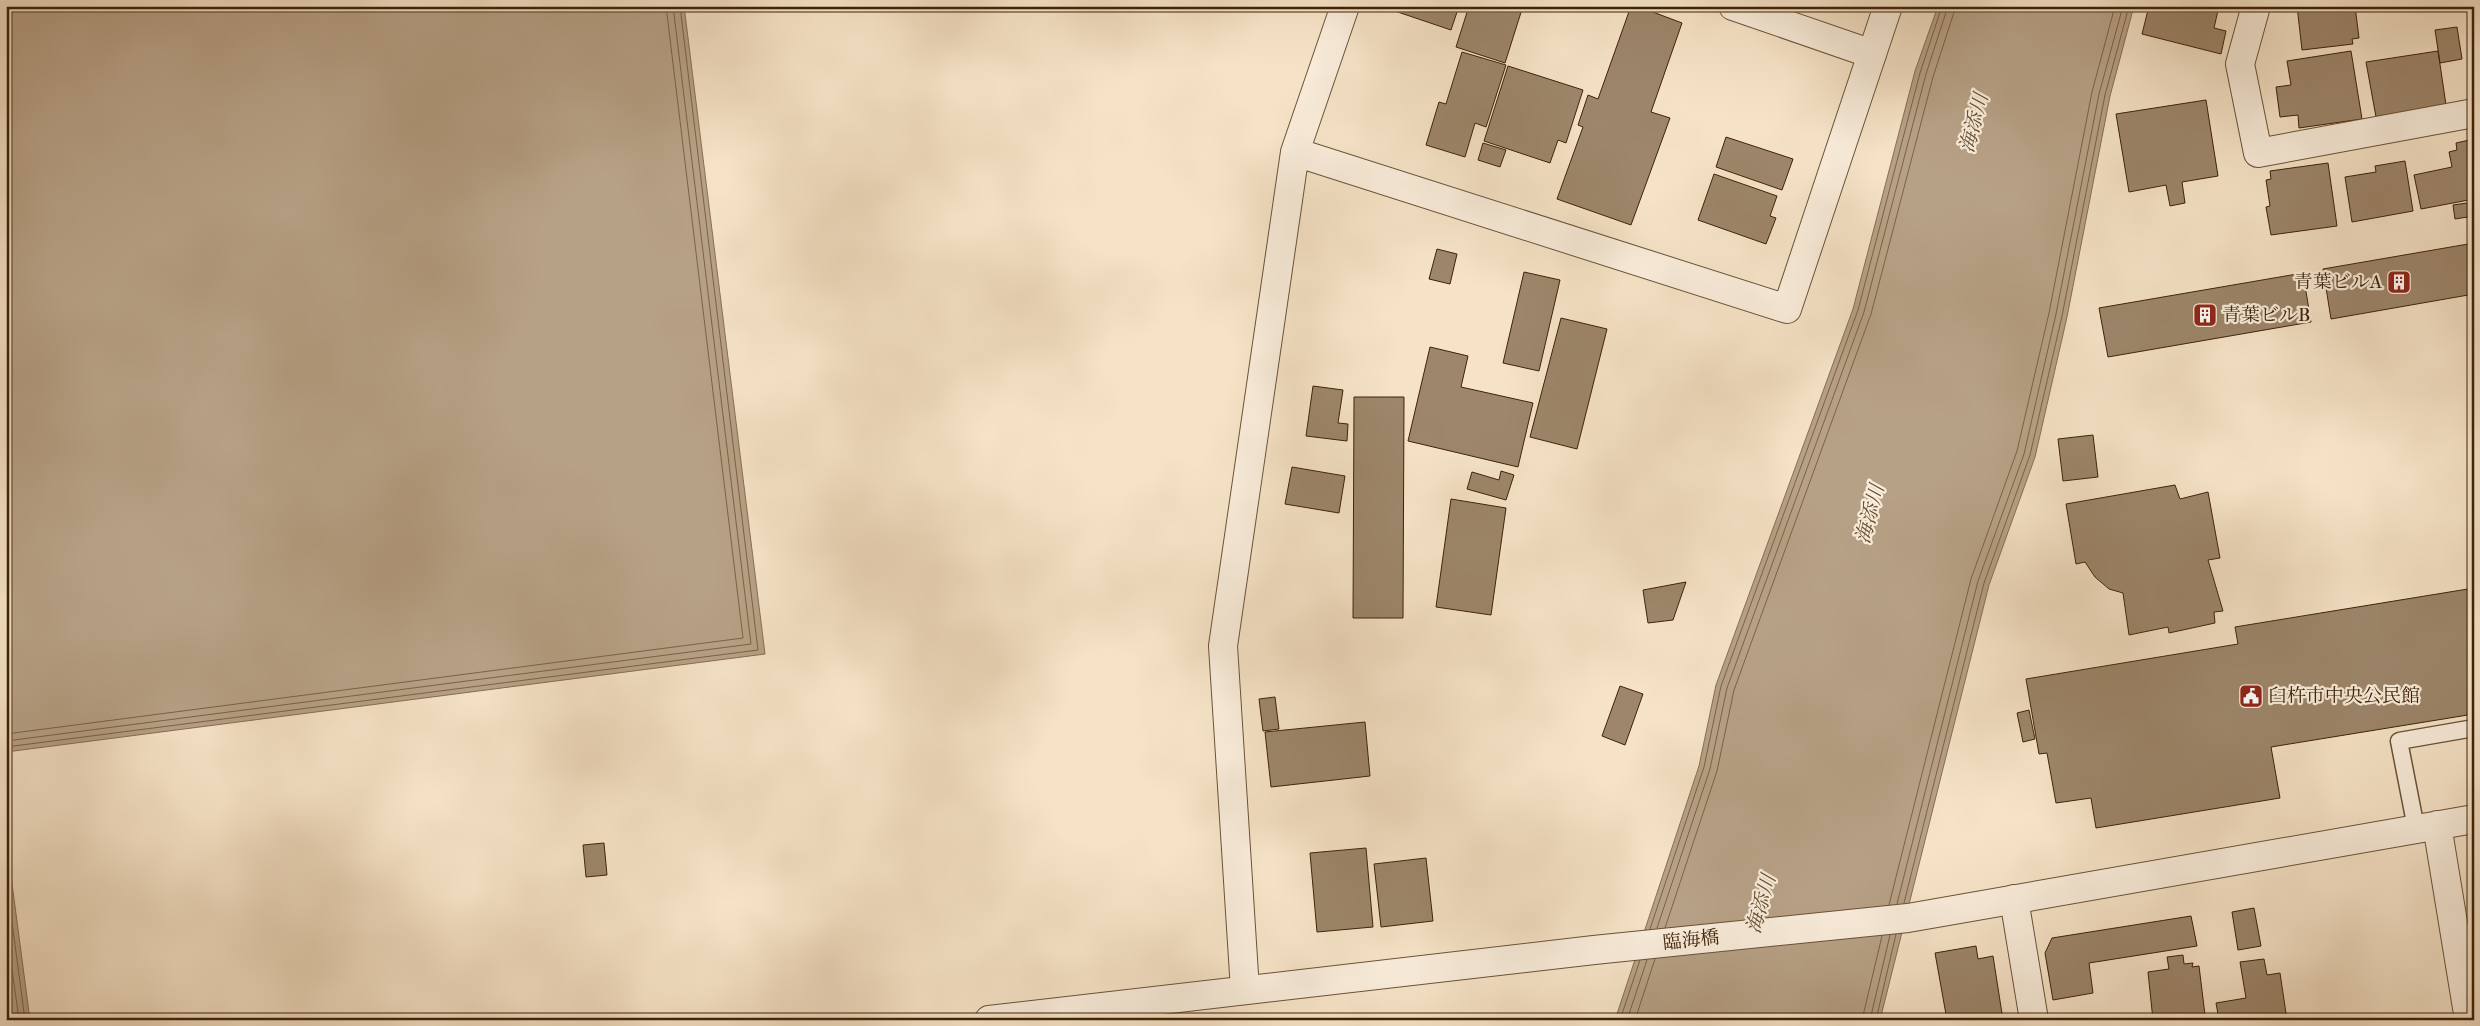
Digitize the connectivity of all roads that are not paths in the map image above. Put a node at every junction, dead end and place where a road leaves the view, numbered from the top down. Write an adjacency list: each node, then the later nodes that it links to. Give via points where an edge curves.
1 (1345, 6): 7 (street)
2 (1733, 6): 5 (street)
3 (1888, 6): 5 (street)
4 (2256, 6): 6 (street, via 2240,64 2258,153)
5 (1872, 54): 7 (street, via 1787,309)
6 (2474, 114)
7 (1295, 152): 12 (street, via 1223,646)
8 (2474, 728): 10 (lane, via 2399,741)
9 (2474, 819): 10 (street, 臨海橋)
10 (2426, 827): 11 (street, 臨海橋); 15 (street)
11 (2014, 899): 12 (street, 臨海橋, via 1908,918); 14 (street)
12 (1245, 990): 13 (street, 臨海橋)
13 (989, 1020)
14 (2034, 1020)
15 (2469, 1020)

